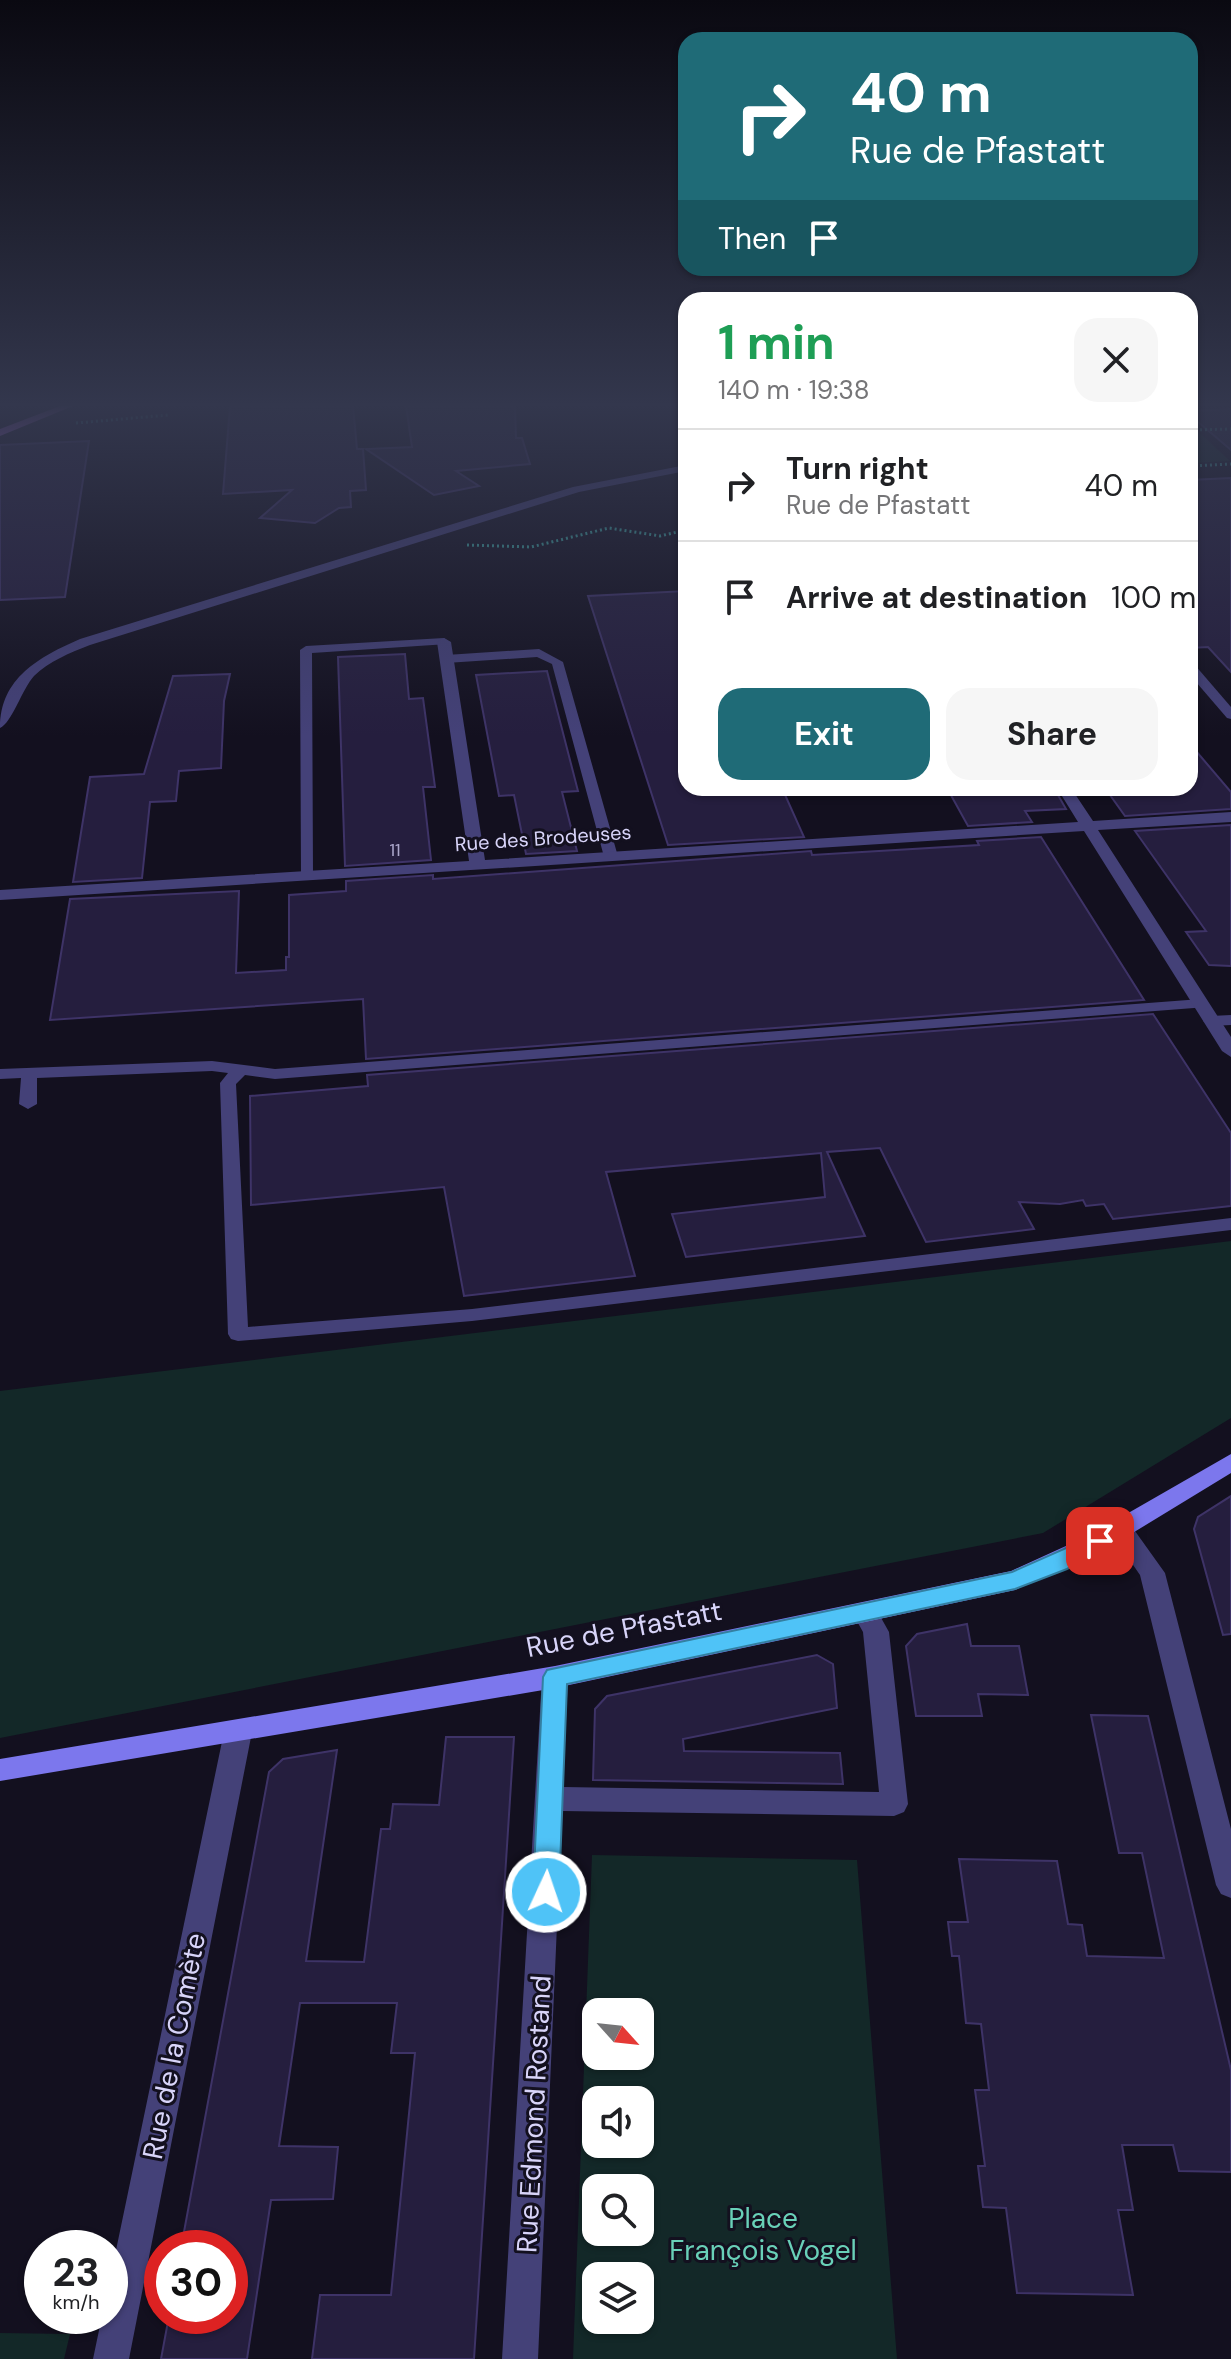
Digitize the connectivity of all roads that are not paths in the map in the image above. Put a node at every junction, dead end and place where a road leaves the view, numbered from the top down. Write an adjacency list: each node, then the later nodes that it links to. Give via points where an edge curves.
1 (487, 516): 6 (street, via 85,642 29,671 15,688)
2 (444, 642): 3 (street); 12 (lane, via 306,650)
3 (446, 659): 10 (lane, via 539,653 557,662); 11 (street)
4 (1198, 676): 5 (lane)
5 (1231, 715)
6 (0, 724)
7 (1069, 796): 9 (street)
8 (1231, 817): 9 (street, Rue des Brodeuses)
9 (1089, 826): 10 (street, Rue des Brodeuses); 14 (street)
10 (610, 853): 11 (street, Rue des Brodeuses)
11 (477, 862): 12 (street, Rue des Brodeuses)
12 (306, 873): 13 (street, Rue des Brodeuses)
13 (0, 895)
14 (1201, 1004): 16 (street); 18 (lane, via 275,1074)
15 (1231, 1020): 16 (lane)
16 (1211, 1021): 17 (street)
17 (1231, 1051)
18 (239, 1072): 20 (lane, via 212,1066); 22 (lane, via 228,1083 238,1334 472,1315)
19 (0, 1074): 20 (lane)
20 (29, 1076): 21 (lane)
21 (28, 1104)
22 (1231, 1224)
23 (1231, 1462): 24 (street, Rue de Pfastatt)
24 (1121, 1530): 25 (street, Rue de Pfastatt, via 1015,1580); 30 (street, via 1152,1573)
25 (866, 1614): 26 (street, Rue de Pfastatt); 29 (street, via 876,1632 894,1804)
26 (555, 1677): 27 (street, Rue de Pfastatt); 29 (street, Rue Edmond Rostand)
27 (238, 1732): 28 (street, Rue de Pfastatt); 31 (street, Rue de la Comète)
28 (0, 1770)
29 (551, 1799): 32 (street, Rue Edmond Rostand)
30 (1231, 1885)
31 (111, 2359)
32 (520, 2359)

